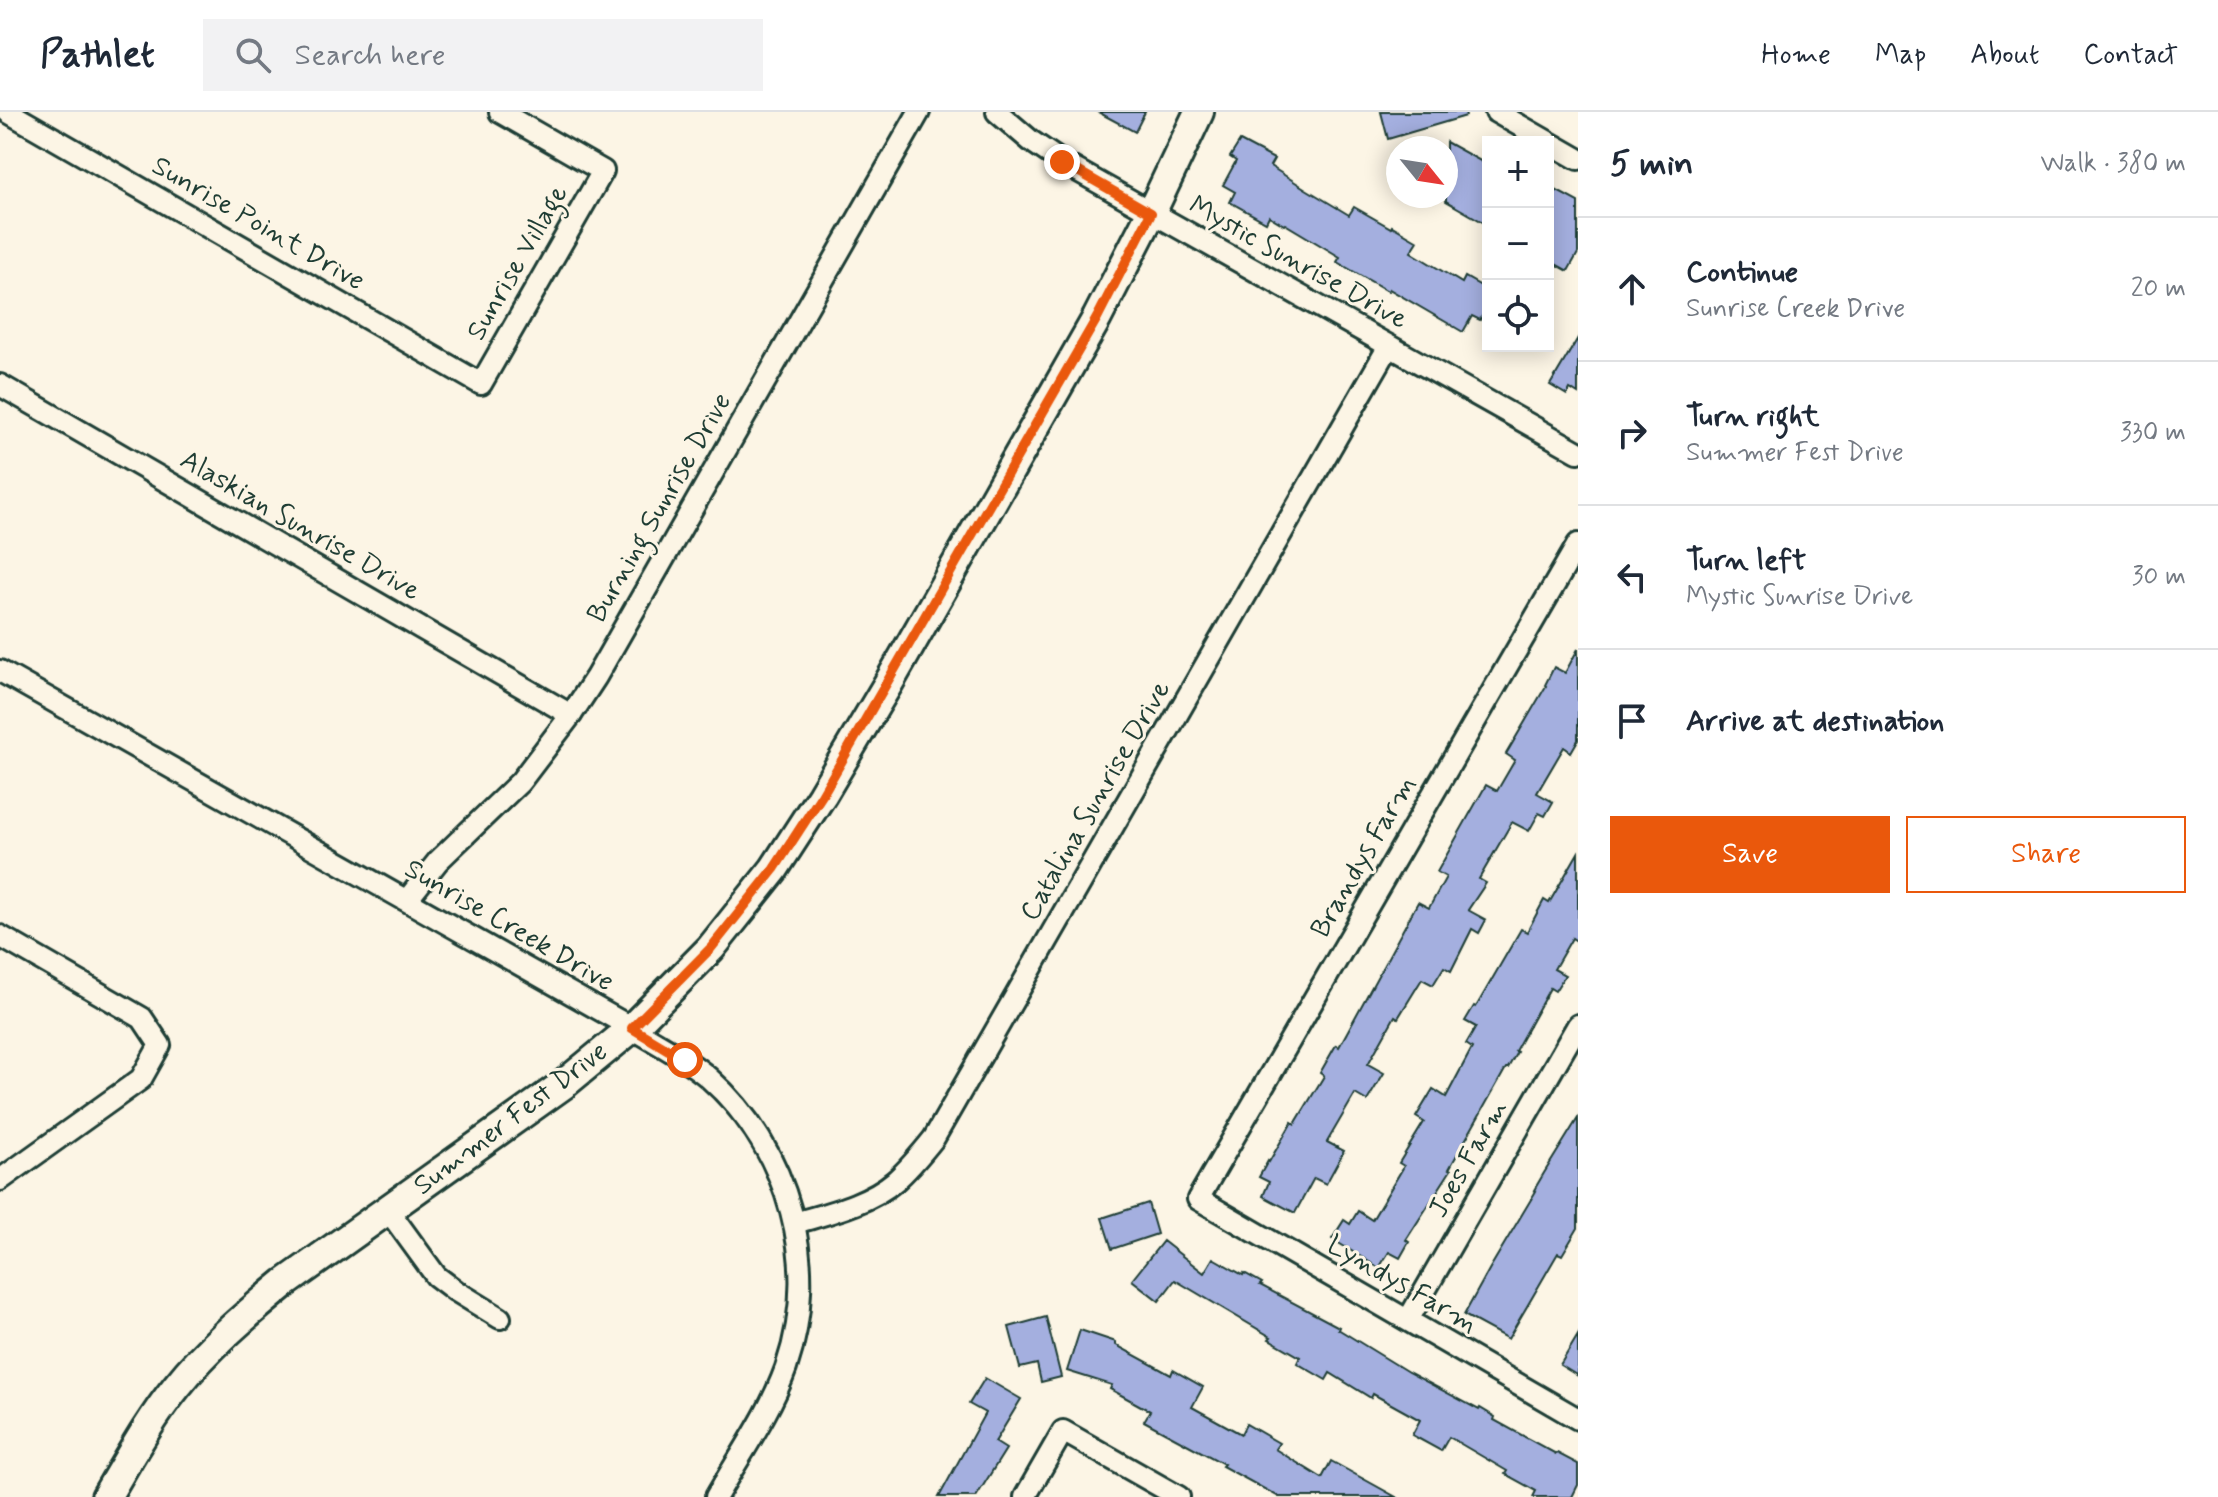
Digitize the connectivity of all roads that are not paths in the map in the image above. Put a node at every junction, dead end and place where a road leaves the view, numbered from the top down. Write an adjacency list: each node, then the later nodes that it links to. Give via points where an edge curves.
1 (8, 112): 10 (street, Sunrise Point Drive)
2 (500, 112): 10 (street, Sunrise Village, via 603,171)
3 (919, 112): 15 (street, Burning Sunrise Drive)
4 (997, 112): 8 (street, Mystic Sunrise Drive, via 1062,162)
5 (1199, 112): 8 (street, Summer Fest Drive)
6 (1496, 112): 7 (street)
7 (1578, 159)
8 (1151, 213): 9 (street, Mystic Sunrise Drive); 19 (street, Summer Fest Drive, via 1097,318 822,795 774,869 711,948)
9 (1389, 346): 12 (street, Mystic Sunrise Drive); 23 (street, Catalina Sunrise Drive, via 934,1138 893,1183 840,1209)
10 (481, 384)
11 (0, 385): 15 (street, Alaskian Sunrise Drive)
12 (1578, 452)
13 (1578, 544): 21 (street, Brandys Farm)
14 (0, 671): 16 (street, Sunrise Creek Drive)
15 (571, 715): 16 (street, Burning Sunrise Drive, via 520,782 438,861)
16 (407, 900): 19 (street, Sunrise Creek Drive)
17 (0, 936): 20 (street, via 142,1018 160,1045 141,1079)
18 (1578, 1025): 25 (street, Joes Farm)
19 (632, 1028): 22 (street, Summer Fest Drive, via 564,1084); 23 (street, Sunrise Creek Drive, via 685,1060 728,1097 767,1149)
20 (0, 1180)
21 (1198, 1199): 25 (street, Lyndys Farm)
22 (388, 1210): 24 (street, via 436,1276); 27 (street, Summer Fest Drive, via 274,1292 212,1348 146,1429)
23 (795, 1223): 28 (street, Sunrise Creek Drive, via 800,1283 786,1366)
24 (500, 1318)
25 (1408, 1320): 26 (street, Lyndys Farm)
26 (1578, 1419)
27 (106, 1497)
28 (716, 1497)
29 (1025, 1497): 30 (street, via 1063,1431)
30 (1179, 1497)

